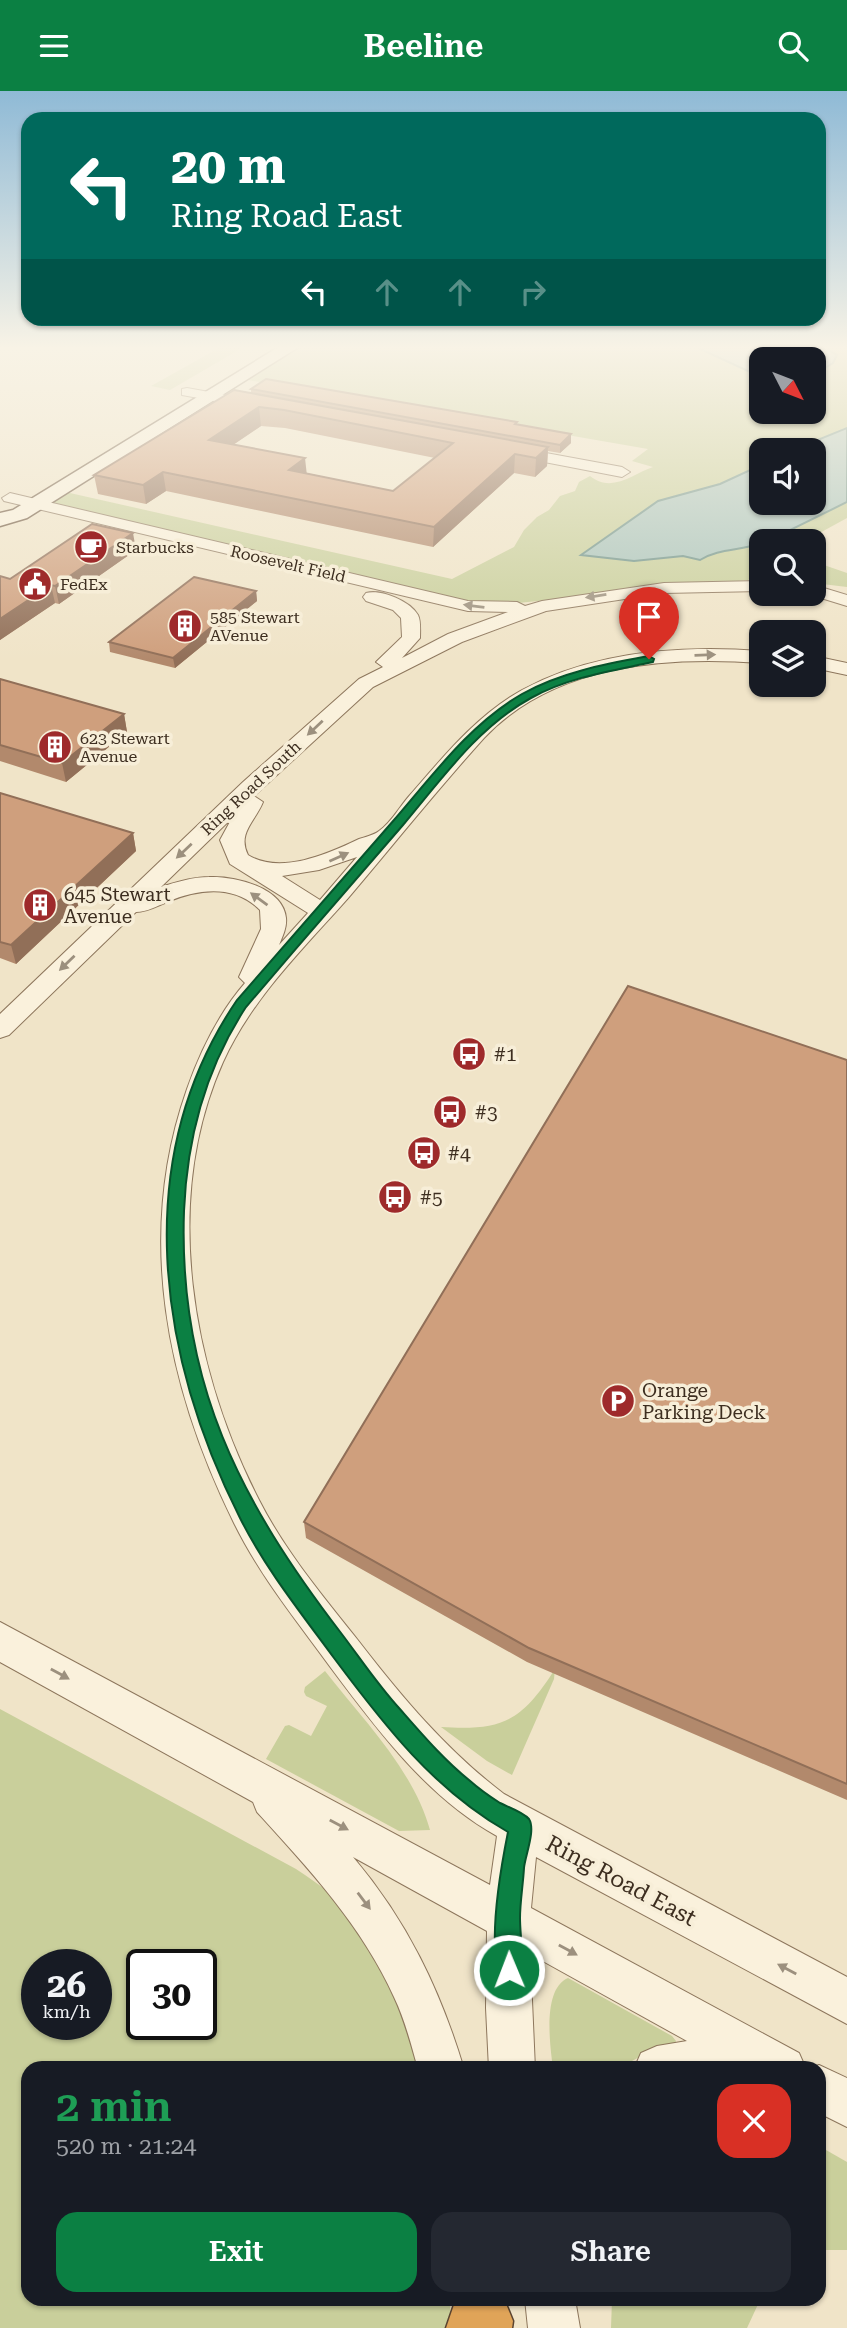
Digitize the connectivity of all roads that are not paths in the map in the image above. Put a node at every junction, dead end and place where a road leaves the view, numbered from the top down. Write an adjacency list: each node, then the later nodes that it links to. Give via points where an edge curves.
1 (95, 452): 5 (main road)
2 (110, 452): 5 (main road)
3 (516, 452): 4 (street)
4 (622, 472)
5 (11, 508): 11 (street, Roosevelt Field, one-way to 5, via 468,606); 17 (street, Roosevelt Field, via 398,606 410,617 411,638)
6 (749, 586): 11 (street, one-way to 11, via 664,588)
7 (826, 590): 8 (street)
8 (847, 591)
9 (826, 594): 10 (street)
10 (847, 601)
11 (542, 606): 17 (street, Ring Road South, via 455,638)
12 (847, 655): 14 (street)
13 (749, 656): 19 (street, one-way to 13, via 488,721 527,696 568,679 638,661)
14 (826, 660)
15 (826, 664): 16 (street)
16 (847, 669)
17 (366, 683): 18 (street, Ring Road South, one-way to 18)
18 (251, 787): 20 (street, via 252,805 231,834 231,847); 22 (street, Ring Road South, one-way to 22)
19 (387, 834): 20 (street, one-way to 19, via 279,870 312,867); 21 (street)
20 (248, 865): 21 (street)
21 (322, 911): 23 (street)
22 (116, 916): 23 (street, one-way to 22, via 274,924 273,912 260,898 236,887 201,884 168,892); 24 (street, Ring Road South, one-way to 24)
23 (242, 1003): 27 (street, Ring Road East, via 206,1067 181,1153 175,1243 184,1341 201,1405 230,1479 296,1591 389,1713 436,1765 489,1809)
24 (0, 1028)
25 (0, 1641): 26 (street, one-way to 26)
26 (257, 1781): 28 (street, one-way to 28); 30 (street, one-way to 30, via 355,1890 387,1935 419,1995)
27 (520, 1826): 28 (street); 29 (street, Ring Road East, one-way to 27)
28 (508, 1917): 31 (street); 32 (street, one-way to 32)
29 (847, 2001)
30 (440, 2061)
31 (512, 2061)
32 (769, 2061)
33 (826, 2092): 34 (street)
34 (847, 2103)

